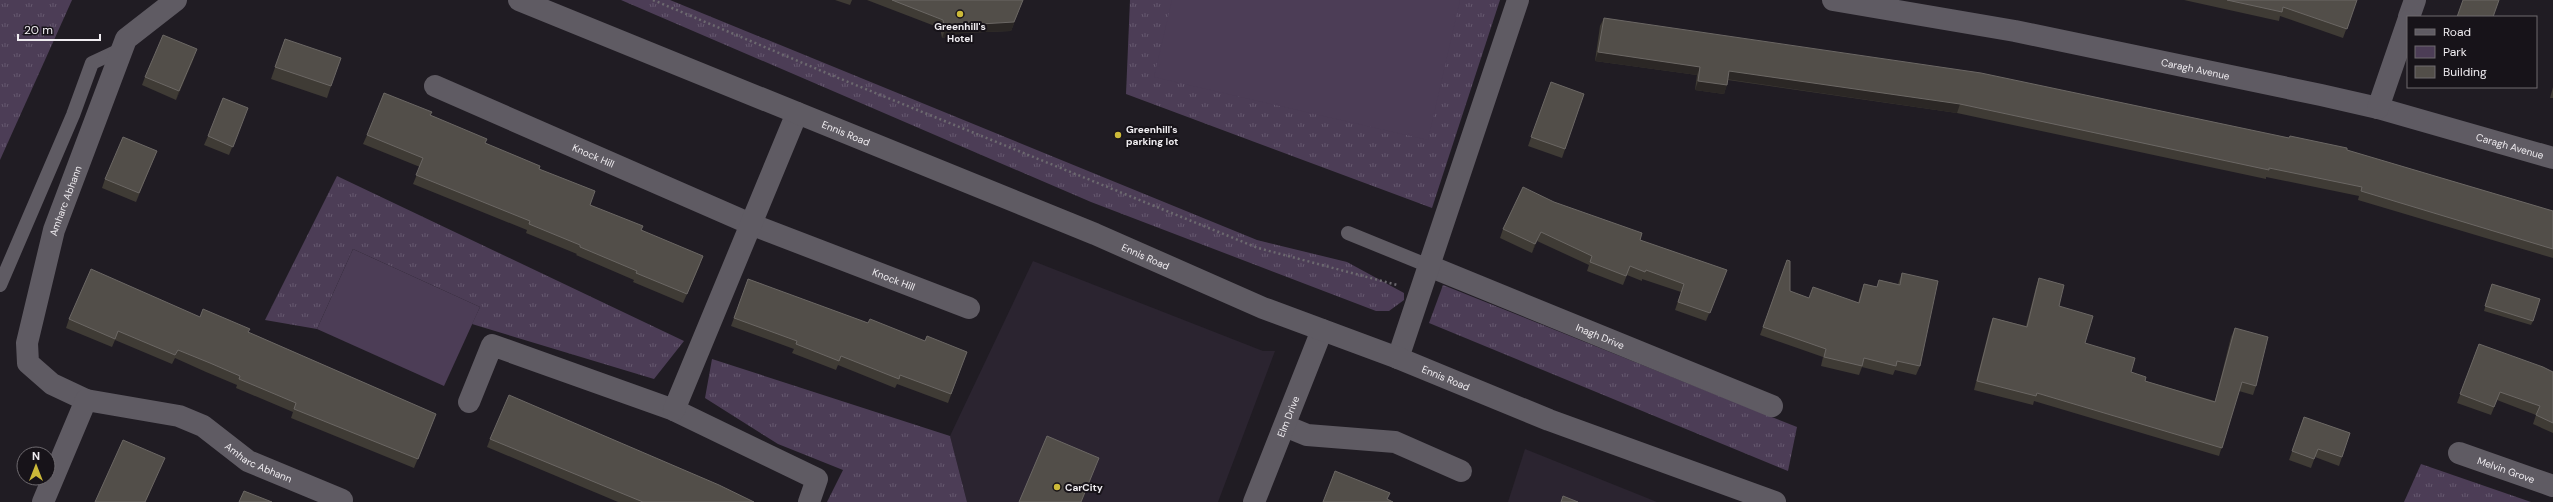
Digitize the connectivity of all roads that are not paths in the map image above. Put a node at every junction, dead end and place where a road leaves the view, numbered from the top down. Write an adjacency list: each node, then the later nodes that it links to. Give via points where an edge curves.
1 (176, 0): 8 (street, Amharc Abhann, via 126,39)
2 (519, 0): 11 (street, Ennis Road)
3 (1518, 0): 15 (street)
4 (1833, 0): 10 (street, Caragh Avenue, via 2015,31)
5 (2415, 0): 6 (street)
6 (2409, 16)
7 (2407, 24): 10 (street)
8 (122, 49): 16 (lane, via 92,63 73,115); 20 (street, Amharc Abhann, via 54,230 27,343 28,363 52,384)
9 (435, 86): 13 (street, Knock Hill)
10 (2378, 108): 12 (street, Caragh Avenue)
11 (797, 113): 13 (street); 18 (street, Ennis Road, via 1095,234 1263,308)
12 (2553, 158)
13 (753, 225): 17 (street, Knock Hill); 23 (street)
14 (1348, 233): 15 (lane)
15 (1429, 266): 19 (street); 22 (street, Inagh Drive)
16 (0, 285)
17 (969, 308)
18 (1322, 330): 19 (street, Ennis Road); 24 (street, Elm Drive)
19 (1398, 358): 32 (street, Ennis Road, via 1549,420)
20 (86, 400): 28 (street, Amharc Abhann, via 180,416 203,426 248,461); 29 (street)
21 (470, 402): 23 (street, via 492,345)
22 (1772, 406)
23 (674, 410): 30 (street, via 817,479)
24 (1285, 426): 26 (street, via 1307,435 1395,442); 31 (street, Elm Drive)
25 (2459, 453): 27 (street, Melvin Grove)
26 (1461, 471)
27 (2553, 486)
28 (343, 501)
29 (43, 502)
30 (809, 502)
31 (1254, 502)
32 (1775, 502)

